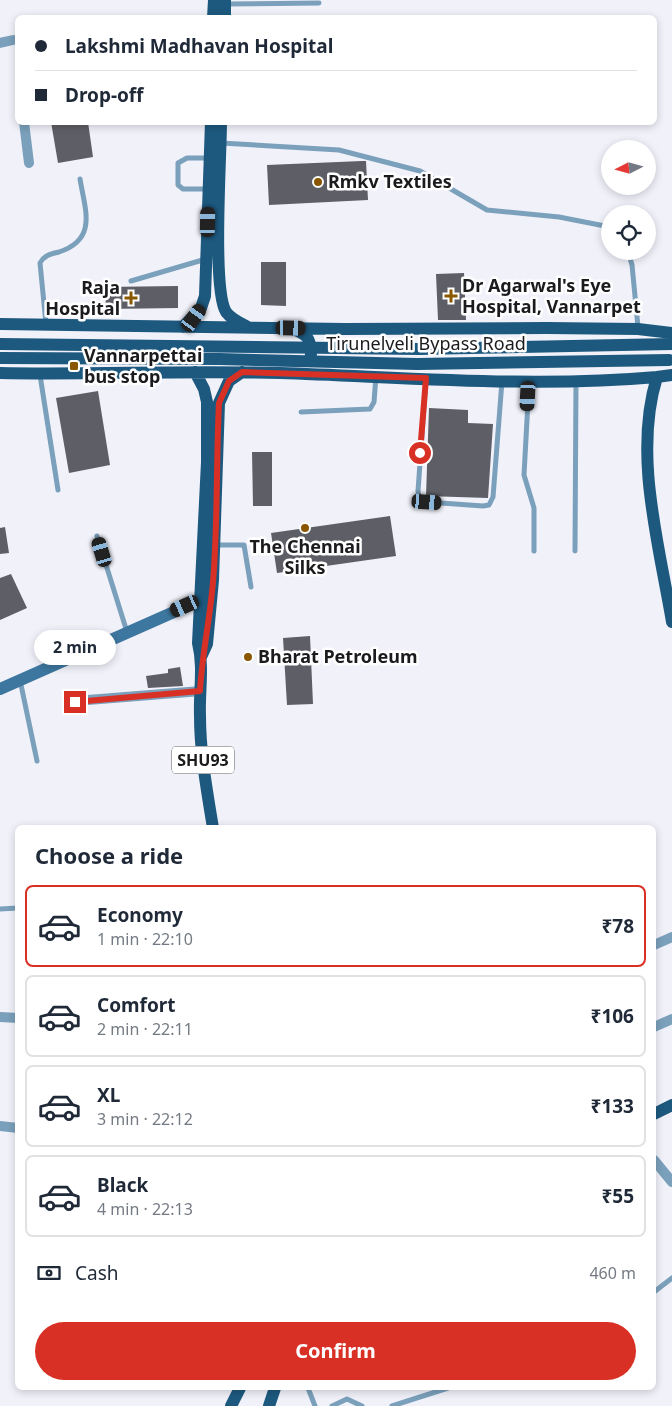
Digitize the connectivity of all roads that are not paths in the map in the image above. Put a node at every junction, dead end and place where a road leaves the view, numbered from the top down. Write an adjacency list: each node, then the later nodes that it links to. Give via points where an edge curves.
1 (221, 1): 2 (lane); 3 (main road); 4 (main road)
2 (318, 3)
3 (214, 15)
4 (224, 15)
5 (13, 40): 6 (street)
6 (0, 43)
7 (24, 125): 12 (street)
8 (210, 125): 11 (main road)
9 (222, 125): 10 (main road)
10 (221, 143): 15 (lane, via 339,150 420,171 487,210 559,217); 23 (main road, via 221,296 227,313)
11 (210, 158): 14 (main road); 14 (lane, via 181,160 176,179 180,187)
12 (29, 163)
13 (80, 179): 20 (lane, via 86,232 71,247 47,255 40,263)
14 (209, 189): 16 (main road)
15 (601, 225)
16 (207, 259): 18 (lane); 22 (main road, via 202,308)
17 (631, 260): 25 (lane)
18 (131, 282)
19 (0, 324): 20 (main road)
20 (46, 325): 21 (main road)
21 (120, 326): 22 (main road); 36 (main road, via 106,334 105,350 105,365)
22 (183, 327): 23 (main road)
23 (248, 327): 24 (main road)
24 (291, 328): 25 (main road); 34 (main road, via 303,332 311,342 311,364)
25 (638, 329): 26 (main road)
26 (672, 333)
27 (0, 344): 28 (main road, Tirunelveli Bypass Road, bridge, via 419,349)
28 (672, 344)
29 (0, 358): 30 (main road, Tirunelveli Bypass Road, bridge, via 219,358 417,364)
30 (670, 360)
31 (195, 372): 32 (main road); 36 (main road); 51 (main road, SHU93, via 207,402)
32 (242, 372): 34 (main road); 47 (main road, SHU93, via 229,381 219,403)
33 (0, 373): 35 (main road)
34 (294, 373): 37 (main road)
35 (40, 374): 36 (main road); 45 (lane)
36 (119, 374)
37 (376, 376): 40 (main road); 44 (lane, via 374,402 370,409)
38 (672, 376): 39 (main road)
39 (657, 377): 43 (main road); 52 (main road, via 648,414 648,467)
40 (426, 378): 41 (main road); 41 (lane, via 419,497 427,502 483,506 492,502 493,497)
41 (502, 380): 42 (main road)
42 (529, 380): 43 (main road); 49 (lane, via 524,475 534,508)
43 (576, 380): 48 (lane)
44 (301, 412)
45 (58, 490)
46 (97, 536): 53 (lane)
47 (215, 545): 50 (lane, via 244,544); 54 (main road, SHU93, via 207,644)
48 (575, 550)
49 (534, 551)
50 (252, 587)
51 (201, 600): 53 (street); 54 (main road, SHU93, via 198,643)
52 (672, 622)
53 (127, 633): 55 (street)
54 (201, 657): 57 (main road, SHU93)
55 (20, 680): 56 (street); 59 (lane)
56 (0, 689)
57 (200, 691): 58 (street); 60 (main road, SHU93, via 205,780)
58 (75, 702)
59 (37, 761)
60 (212, 825)
61 (15, 908): 62 (lane)
62 (0, 909)
63 (672, 937): 64 (street)
64 (656, 944)
65 (0, 1017): 66 (street)
66 (15, 1018)
67 (672, 1019): 68 (street)
68 (656, 1026)
69 (672, 1106): 70 (main road)
70 (656, 1113)
71 (0, 1126): 72 (street)
72 (15, 1128)
73 (656, 1162): 74 (street)
74 (672, 1182)
75 (672, 1278): 76 (lane)
76 (656, 1290)
77 (239, 1390): 81 (main road)
78 (274, 1390): 82 (main road)
79 (309, 1390): 83 (lane)
80 (442, 1390): 86 (lane)
81 (231, 1406)
82 (269, 1406)
83 (316, 1406)
84 (332, 1406): 85 (lane, via 347,1399)
85 (362, 1406)
86 (392, 1406)

